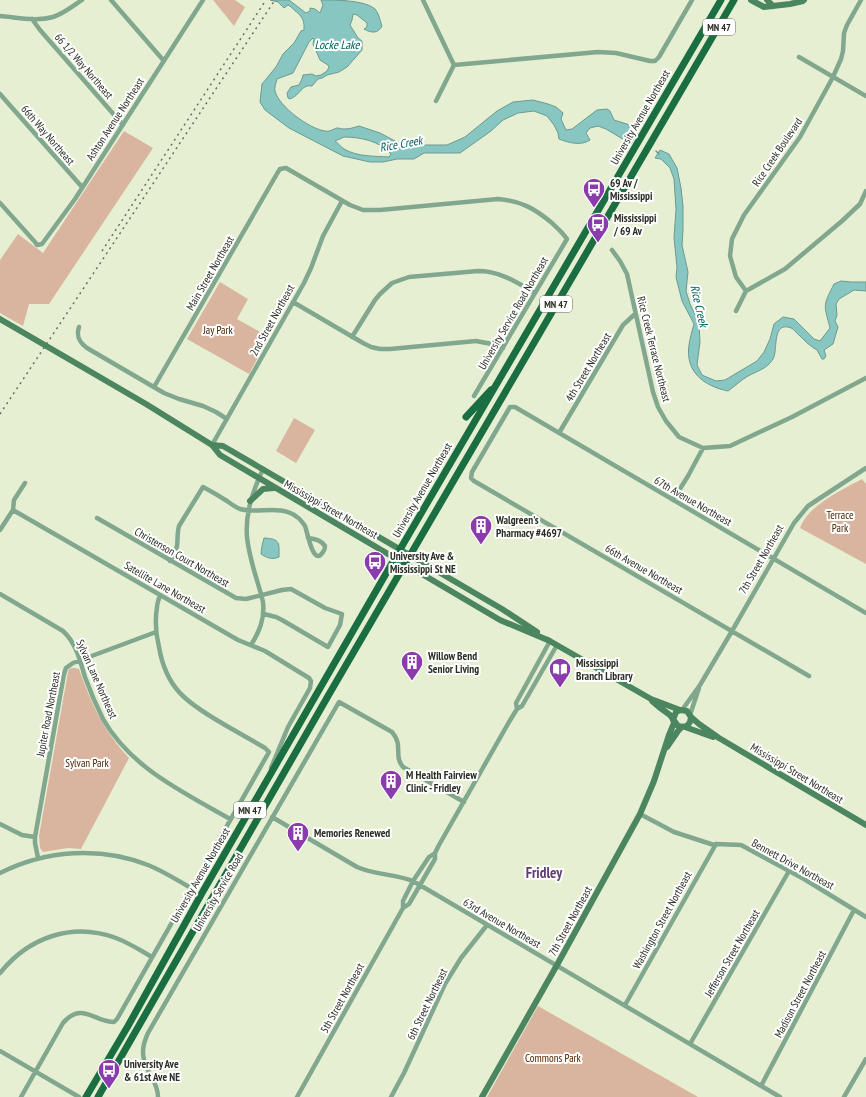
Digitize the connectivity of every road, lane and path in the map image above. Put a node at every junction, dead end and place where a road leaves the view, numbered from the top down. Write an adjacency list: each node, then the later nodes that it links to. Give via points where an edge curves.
1 (82, 0): 15 (street, via 53,17)
2 (111, 0): 17 (street)
3 (424, 0): 18 (street)
4 (692, 0): 18 (street, via 655,61 598,52)
5 (722, 0): 39 (main road, University Avenue Northeast / MN 47)
6 (734, 0): 61 (main road, University Avenue Northeast / MN 47)
7 (751, 0): 13 (street, via 764,7)
8 (767, 0): 13 (street)
9 (804, 0): 12 (street)
10 (861, 0): 19 (street, Rice Creek Boulevard, via 844,32 844,51)
11 (203, 1): 17 (street, Ashton Avenue Northeast)
12 (792, 2): 13 (street)
13 (773, 6)
14 (0, 16): 15 (street)
15 (32, 19): 23 (street, 66 1/2 Way Northeast)
16 (799, 57): 19 (street)
17 (164, 61): 23 (street, Ashton Avenue Northeast)
18 (454, 64): 22 (street)
19 (833, 77): 21 (street); 29 (street, Rice Creek Boulevard, via 800,137 744,215 732,239 730,256 736,277)
20 (0, 94): 24 (street, 66th Way Northeast)
21 (866, 96)
22 (436, 101)
23 (123, 125): 24 (street, Ashton Avenue Northeast)
24 (82, 188): 27 (street, Ashton Avenue Northeast, via 40,245 37,245)
25 (866, 191): 29 (street, via 860,204 785,268)
26 (342, 201): 30 (street, University Service Road Northeast, via 363,210 498,199 525,204 538,211 563,233 566,239); 31 (street, 2nd Street Northeast); 40 (street, Main Street Northeast, via 288,169 283,168 278,172)
27 (0, 203)
28 (612, 250): 33 (street, Rice Creek Terrace Northeast, via 626,274)
29 (746, 291): 32 (street)
30 (535, 293): 36 (street, via 511,279 486,271 409,277 392,283 380,294); 37 (street, University Service Road Northeast)
31 (293, 302): 36 (street); 43 (street, 2nd Street Northeast)
32 (736, 311)
33 (635, 314): 44 (street, 4th Street Northeast, via 623,325); 46 (street, Rice Creek Terrace Northeast, via 658,407 679,437)
34 (0, 319): 45 (street, Mississippi Street Northeast)
35 (79, 327): 40 (street, via 79,339 83,345)
36 (352, 337): 37 (street, via 380,349 476,341)
37 (502, 348): 41 (street, University Service Road Northeast)
38 (865, 380): 46 (street, Rice Creek Terrace Northeast, via 730,446)
39 (499, 381): 42 (main road); 60 (main road, University Avenue Northeast / MN 47)
40 (154, 387): 43 (street, via 171,396 203,406)
41 (474, 396)
42 (466, 417)
43 (227, 419): 45 (street, 2nd Street Northeast)
44 (559, 433): 50 (street, 67th Avenue Northeast, via 515,407 510,407 472,472); 53 (street, 67th Avenue Northeast)
45 (212, 445): 48 (street, Mississippi Street Northeast, via 223,446); 49 (street, Mississippi Street Northeast, via 220,455)
46 (703, 448): 53 (street)
47 (866, 468): 63 (street, 7th Street Northeast, via 808,506 794,522)
48 (263, 469): 49 (street); 60 (street, Mississippi Street Northeast)
49 (259, 478): 52 (street, Mississippi Street Northeast); 54 (street)
50 (471, 478): 71 (street, 66th Avenue Northeast)
51 (25, 483): 55 (street, via 14,500)
52 (275, 488): 54 (street, via 263,489); 62 (street, Mississippi Street Northeast)
53 (673, 500): 63 (street, 67th Avenue Northeast)
54 (250, 501): 56 (street)
55 (13, 510): 58 (street); 67 (street, Satellite Lane Northeast)
56 (248, 510): 59 (street, via 289,512 305,526); 64 (street, via 232,505 203,487 179,526 178,544); 68 (street, via 247,538)
57 (97, 518): 64 (street, Christenson Court Northeast)
58 (0, 530)
59 (308, 538)
60 (400, 549): 61 (street, Mississippi Street Northeast); 62 (main road, University Avenue Northeast / MN 47)
61 (410, 555): 65 (main road, University Avenue Northeast / MN 47); 73 (street, Mississippi Street Northeast, via 502,609)
62 (395, 558): 65 (street, Mississippi Street Northeast); 87 (main road, University Avenue Northeast / MN 47)
63 (773, 559): 69 (street, 67th Avenue Northeast); 71 (street, 7th Street Northeast)
64 (170, 561): 68 (street, Christenson Court Northeast, via 236,598 246,599)
65 (404, 564): 73 (street, Mississippi Street Northeast, via 500,620); 119 (main road, University Avenue Northeast / MN 47)
66 (0, 594): 76 (street, Sylvan Lane Northeast, via 63,631 76,649)
67 (160, 595): 72 (street, via 156,607); 74 (street, Satellite Lane Northeast)
68 (261, 595): 70 (street); 70 (street, Christenson Court Northeast, via 291,589 325,608 342,614 340,625 328,646 282,620)
69 (866, 613)
70 (264, 614): 74 (street)
71 (732, 631): 77 (street, 66th Avenue Northeast); 78 (street, 7th Street Northeast)
72 (156, 632): 76 (street, Jupiter Road Northeast); 91 (street, via 163,666 182,696 200,710 269,752)
73 (550, 641): 75 (street, Mississippi Street Northeast); 80 (street, 5th Street Northeast, via 516,703)
74 (251, 645): 87 (street, Satellite Lane Northeast, via 265,651 311,681 288,727)
75 (557, 645): 79 (street, Mississippi Street Northeast); 80 (street, 5th Street Northeast, via 522,706)
76 (80, 660): 91 (street, Sylvan Lane Northeast, via 91,694 103,719 130,754 153,774); 94 (street, Jupiter Road Northeast, via 66,668 64,674)
77 (809, 676)
78 (700, 685): 81 (street, 7th Street Northeast); 82 (street, 7th Street Northeast)
79 (651, 699): 81 (street, Mississippi Street Northeast); 83 (street, Mississippi Street Northeast)
80 (517, 709): 88 (street, 5th Street Northeast)
81 (681, 710): 82 (street, via 687,711); 83 (street, via 674,715)
82 (691, 716): 84 (street, via 690,722); 85 (street, Mississippi Street Northeast)
83 (674, 721): 84 (street); 86 (street, 7th Street Northeast)
84 (683, 727): 85 (street, Mississippi Street Northeast); 86 (street, 7th Street Northeast)
85 (719, 738): 93 (street, Mississippi Street Northeast)
86 (665, 750): 89 (street, 7th Street Northeast)
87 (267, 781): 118 (main road, University Avenue Northeast / MN 47)
88 (464, 802): 90 (street, University Service Road, via 403,767 398,757 399,744 392,732 339,702); 96 (street, 5th Street Northeast)
89 (640, 814): 95 (street, Bennett Drive Northeast, via 674,832); 108 (street, 7th Street Northeast)
90 (272, 818): 100 (street, 63rd Avenue Northeast, via 357,868); 120 (street, University Service Road, via 144,1042 142,1054 157,1087)
91 (230, 819): 102 (street)
92 (0, 824): 94 (street, via 22,835)
93 (866, 825)
94 (35, 837): 97 (street, Jupiter Road Northeast)
95 (716, 844): 98 (street, Bennett Drive Northeast, via 741,845); 110 (street, Washington Street Northeast)
96 (435, 852): 100 (street, 5th Street Northeast, via 429,856); 101 (street, 5th Street Northeast, via 435,859)
97 (38, 858): 99 (street); 102 (street, via 72,852 117,856 147,865)
98 (789, 871): 104 (street, Bennett Drive Northeast); 111 (street, Jefferson Street Northeast)
99 (0, 873)
100 (413, 881): 101 (street, 63rd Avenue Northeast); 103 (street, 5th Street Northeast, via 403,900)
101 (420, 885): 103 (street, 5th Street Northeast, via 409,904); 106 (street, 63rd Avenue Northeast)
102 (191, 888): 107 (street)
103 (403, 908): 121 (street, 5th Street Northeast)
104 (854, 910): 105 (street, Bennett Drive Northeast); 115 (street, Madison Street Northeast)
105 (866, 917)
106 (488, 925): 108 (street, 63rd Avenue Northeast); 122 (street, 6th Street Northeast, via 460,958 445,984)
107 (152, 956): 109 (street, via 116,938 87,932 72,932 49,936 27,948); 114 (street, via 114,1022 80,1013 67,1018)
108 (557, 965): 110 (street, 63rd Avenue Northeast); 123 (street, 7th Street Northeast)
109 (0, 973)
110 (625, 1006): 111 (street, 63rd Avenue Northeast)
111 (690, 1044): 115 (street, 63rd Avenue Northeast)
112 (0, 1051): 114 (street)
113 (866, 1059): 125 (street)
114 (35, 1072): 116 (street); 117 (street)
115 (761, 1086): 124 (street, 63rd Avenue Northeast)
116 (21, 1097)
117 (79, 1097)
118 (86, 1097)
119 (98, 1097)
120 (158, 1097)
121 (297, 1097)
122 (391, 1097)
123 (482, 1097)
124 (780, 1097)
125 (844, 1097)

